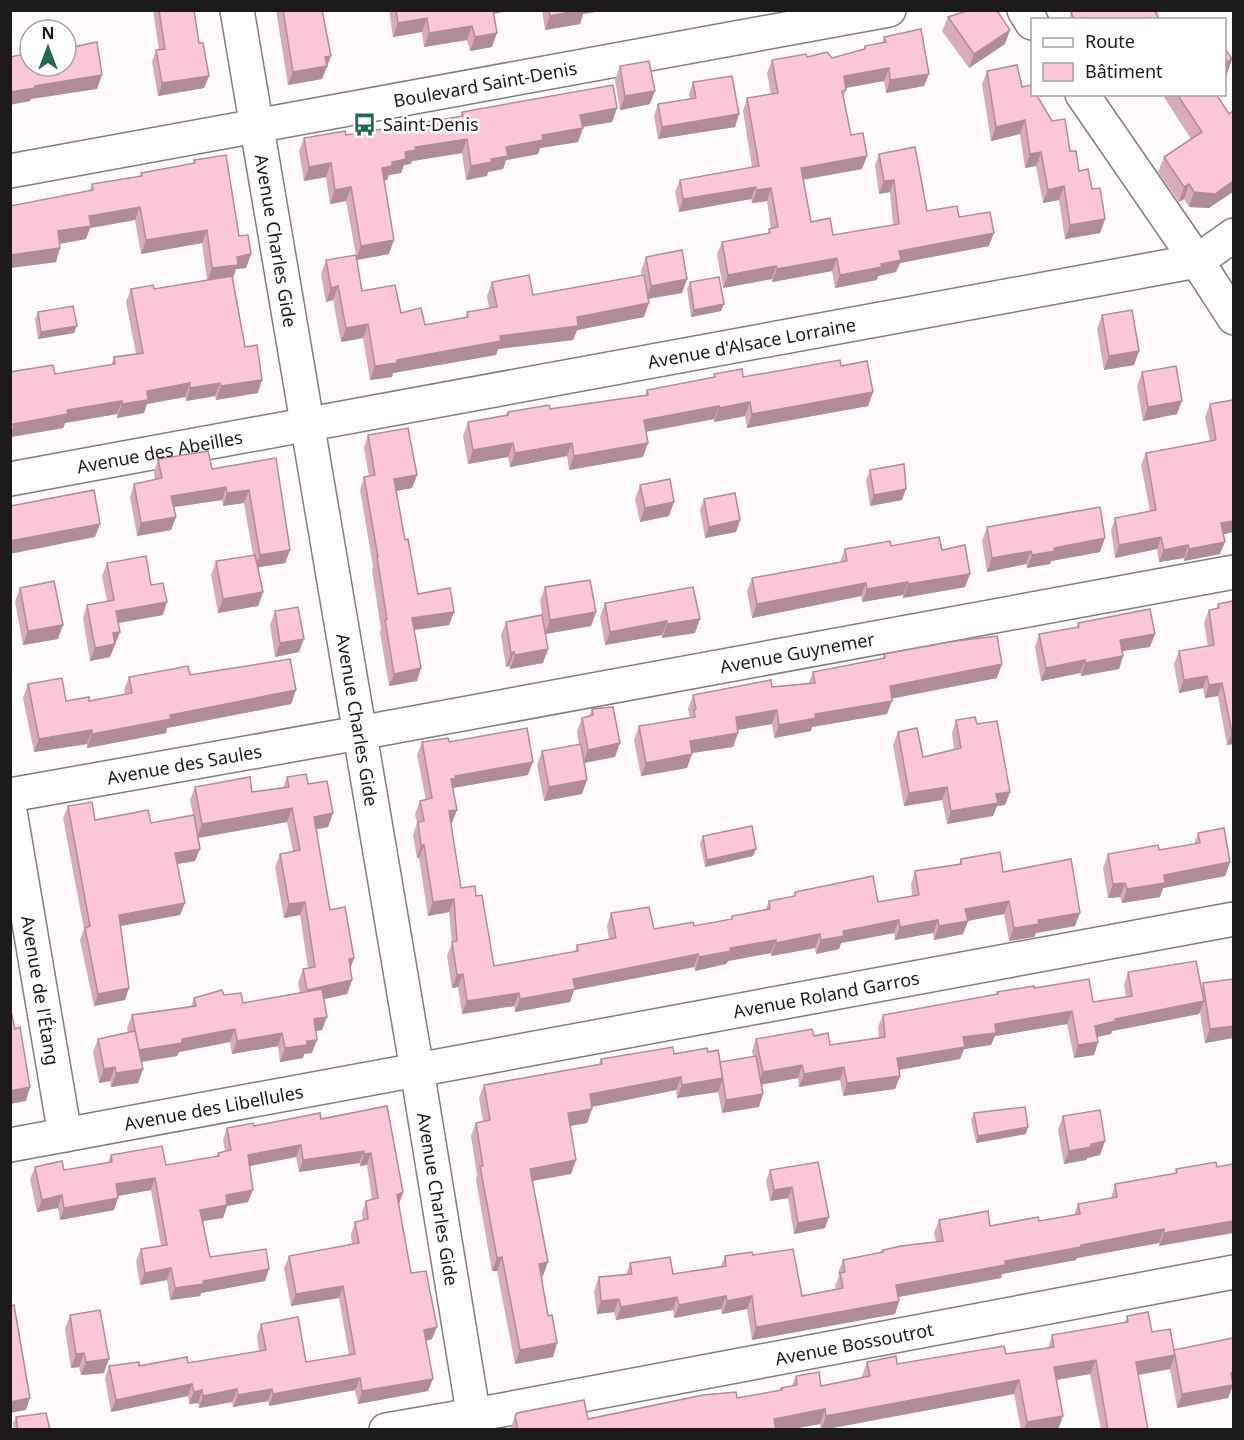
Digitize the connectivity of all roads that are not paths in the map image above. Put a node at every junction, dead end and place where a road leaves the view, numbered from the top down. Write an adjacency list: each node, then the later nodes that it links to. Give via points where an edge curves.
1 (237, 10): 4 (street, Avenue Charles Gide)
2 (889, 10): 4 (street, Boulevard Saint-Denis)
3 (1083, 96): 7 (street)
4 (256, 125): 5 (street, Boulevard Saint-Denis); 9 (street, Avenue Charles Gide)
5 (10, 171)
6 (1233, 235): 7 (street)
7 (1197, 261): 8 (street); 9 (street, Avenue d'Alsace Lorraine)
8 (1233, 318)
9 (308, 424): 10 (street, Avenue des Abeilles); 12 (street, Avenue Charles Gide)
10 (10, 478)
11 (1233, 572): 12 (street, Avenue Guynemer)
12 (359, 733): 13 (street, Avenue des Saules); 16 (street, Avenue Charles Gide)
13 (10, 795)
14 (10, 811): 17 (street, Avenue de l'Étang)
15 (1233, 919): 16 (street, Avenue Roland Garros)
16 (417, 1070): 17 (street, Avenue des Libellules); 20 (street, Avenue Charles Gide)
17 (65, 1135): 18 (street, Avenue des Libellules)
18 (10, 1145)
19 (1233, 1272): 20 (street, Avenue Bossoutrot)
20 (475, 1422): 21 (street, Avenue Bossoutrot)
21 (386, 1430)

